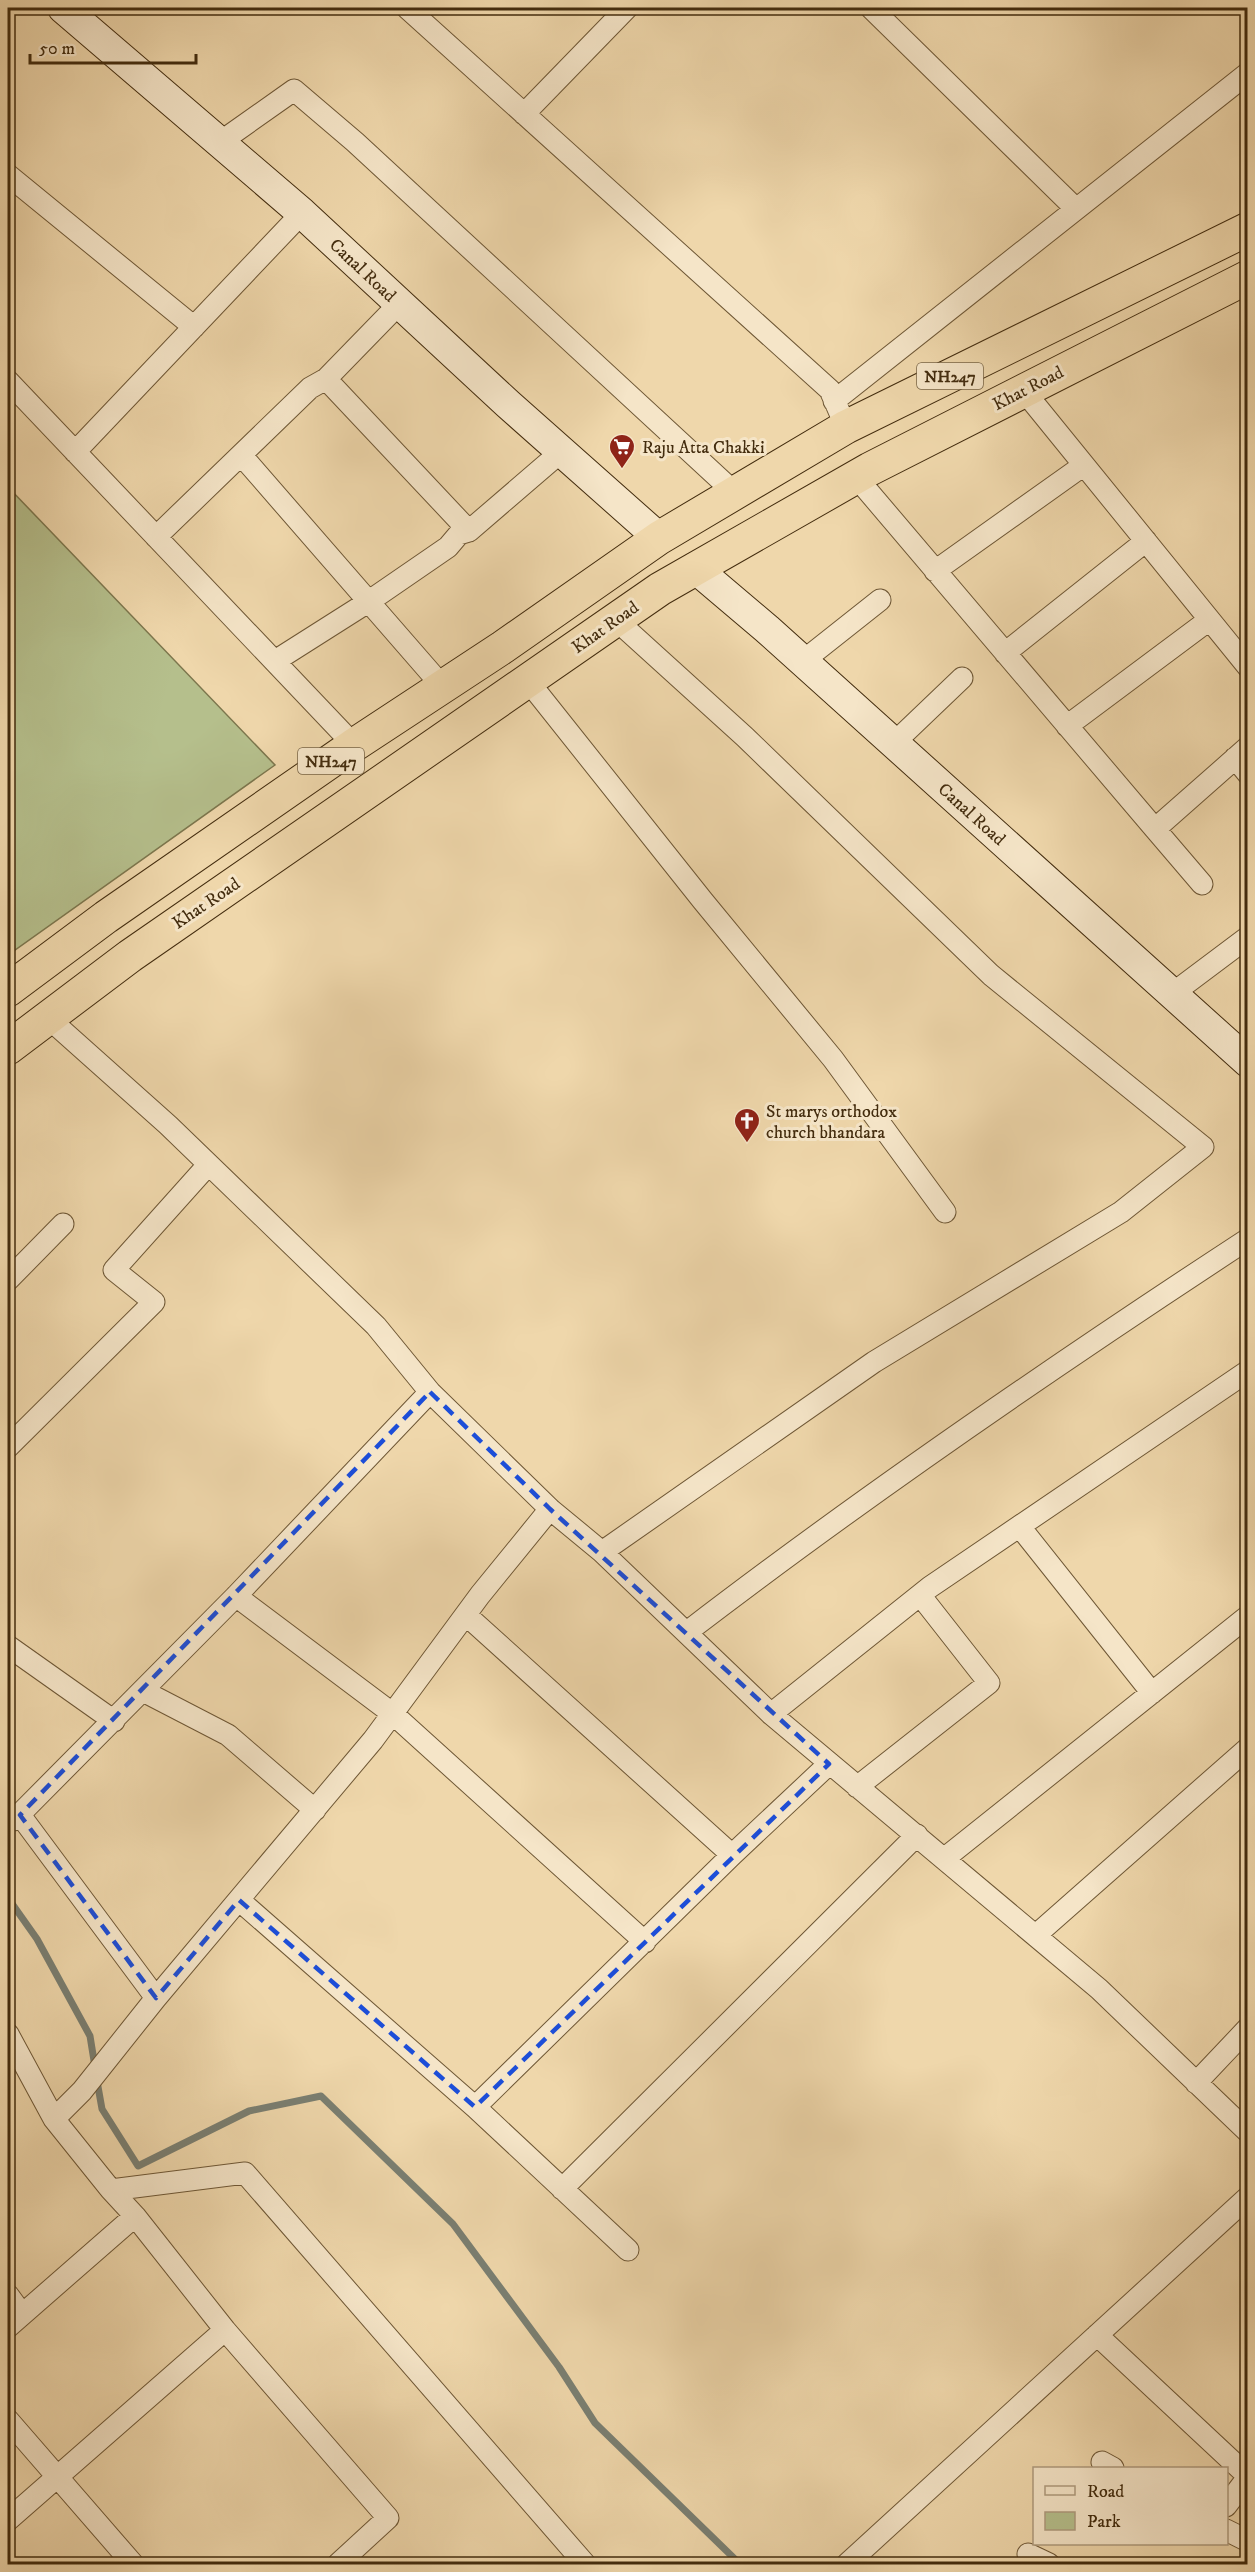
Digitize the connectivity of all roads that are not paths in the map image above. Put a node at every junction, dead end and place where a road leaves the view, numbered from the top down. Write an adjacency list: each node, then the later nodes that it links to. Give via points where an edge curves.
1 (63, 8): 7 (street, Canal Road)
2 (407, 8): 6 (street)
3 (627, 8): 6 (street)
4 (872, 8): 9 (street)
5 (1248, 73): 9 (street)
6 (524, 114): 18 (street, via 830,390)
7 (219, 143): 10 (street, Canal Road); 24 (street, via 294,90)
8 (8, 175): 14 (street)
9 (1075, 208): 18 (street)
10 (302, 213): 13 (street, Canal Road); 14 (street)
11 (1248, 229): 18 (highway, NH247)
12 (1248, 277): 17 (highway, Khat Road / NH247)
13 (399, 303): 15 (street); 19 (street, Canal Road)
14 (194, 327): 20 (street)
15 (326, 379): 21 (street, via 310,388); 25 (street)
16 (8, 381): 20 (street)
17 (1024, 391): 22 (street); 23 (highway, Khat Road / NH247)
18 (840, 414): 24 (highway, NH247)
19 (562, 451): 25 (street); 27 (street, Canal Road)
20 (75, 452): 26 (street)
21 (242, 456): 26 (street); 32 (street)
22 (1084, 465): 28 (street); 30 (street)
23 (856, 477): 29 (highway, Khat Road / NH247); 30 (street)
24 (736, 493): 27 (highway, NH247)
25 (469, 531): 32 (street, via 459,534 448,547)
26 (156, 537): 36 (street)
27 (659, 538): 29 (highway); 41 (highway, NH247)
28 (1146, 541): 34 (street); 35 (street)
29 (695, 568): 33 (highway, Khat Road / NH247); 37 (street, Canal Road)
30 (935, 571): 35 (street)
31 (880, 600): 37 (street)
32 (368, 602): 36 (street); 41 (street)
33 (616, 620): 40 (highway, Khat Road / NH247); 65 (street, via 746,737 991,975 1203,1147 1121,1212 874,1362)
34 (1209, 620): 38 (street); 42 (street)
35 (1005, 653): 42 (street)
36 (274, 661): 44 (street)
37 (803, 661): 43 (street, Canal Road)
38 (1248, 667)
39 (962, 678): 43 (street)
40 (528, 681): 52 (highway, Khat Road / NH247); 56 (street, via 833,1059)
41 (443, 687): 44 (highway, NH247)
42 (1067, 726): 47 (street)
43 (894, 743): 51 (street, Canal Road)
44 (354, 745): 50 (highway, NH247)
45 (1241, 752): 46 (street); 47 (street)
46 (1248, 774)
47 (1155, 829): 48 (street)
48 (1202, 884)
49 (1248, 937): 51 (street)
50 (11, 982): 52 (highway, NH247)
51 (1172, 994): 54 (street, Canal Road)
52 (47, 1017): 53 (highway, Khat Road / NH247); 55 (street)
53 (8, 1048)
54 (1248, 1062)
55 (208, 1165): 61 (street, via 376,1326); 62 (street, via 114,1270 154,1302)
56 (945, 1212)
57 (63, 1224): 59 (street)
58 (1248, 1239): 70 (street, via 946,1443 801,1545)
59 (8, 1280)
60 (1248, 1371): 64 (street)
61 (430, 1392): 63 (street); 67 (street)
62 (8, 1447)
63 (550, 1509): 65 (street); 68 (street)
64 (1020, 1527): 66 (street); 73 (street)
65 (602, 1552): 70 (street)
66 (920, 1595): 75 (street); 79 (street, via 989,1683)
67 (236, 1596): 72 (street); 74 (street)
68 (466, 1615): 74 (street); 83 (street)
69 (1248, 1616): 73 (street)
70 (687, 1632): 75 (street)
71 (8, 1646): 76 (street)
72 (143, 1691): 76 (street); 80 (street, via 228,1735)
73 (1152, 1693): 84 (street)
74 (393, 1714): 80 (street); 87 (street)
75 (771, 1714): 78 (street)
76 (114, 1721): 81 (street)
77 (1248, 1748): 86 (street)
78 (829, 1764): 79 (street); 83 (street)
79 (857, 1787): 82 (street)
80 (315, 1809): 85 (street)
81 (14, 1813): 88 (street)
82 (917, 1835): 84 (street); 95 (street)
83 (732, 1855): 87 (street)
84 (945, 1858): 86 (street)
85 (238, 1900): 88 (street); 92 (street)
86 (1036, 1935): 91 (street, via 1099,1989)
87 (645, 1942): 92 (street)
88 (156, 1998): 93 (street, via 82,2091)
89 (1248, 2028): 91 (street)
90 (9, 2040): 93 (street)
91 (1196, 2083): 94 (street)
92 (475, 2107): 95 (street)
93 (54, 2119): 96 (street)
94 (1248, 2132)
95 (562, 2189): 99 (street)
96 (111, 2190): 98 (street); 114 (street, via 245,2174)
97 (1248, 2197): 103 (street)
98 (135, 2216): 101 (street); 102 (street)
99 (628, 2250)
100 (8, 2295): 101 (street)
101 (15, 2321)
102 (225, 2330): 106 (street); 113 (street, via 388,2517)
103 (1097, 2335): 105 (street); 115 (street)
104 (8, 2420): 106 (street)
105 (1248, 2476): 107 (street)
106 (55, 2477): 108 (street); 112 (street)
107 (1228, 2505)
108 (8, 2520)
109 (1228, 2531): 110 (street)
110 (1248, 2541)
111 (1028, 2554): 116 (street)
112 (133, 2565)
113 (338, 2565)
114 (585, 2565)
115 (847, 2565)
116 (1049, 2565)

